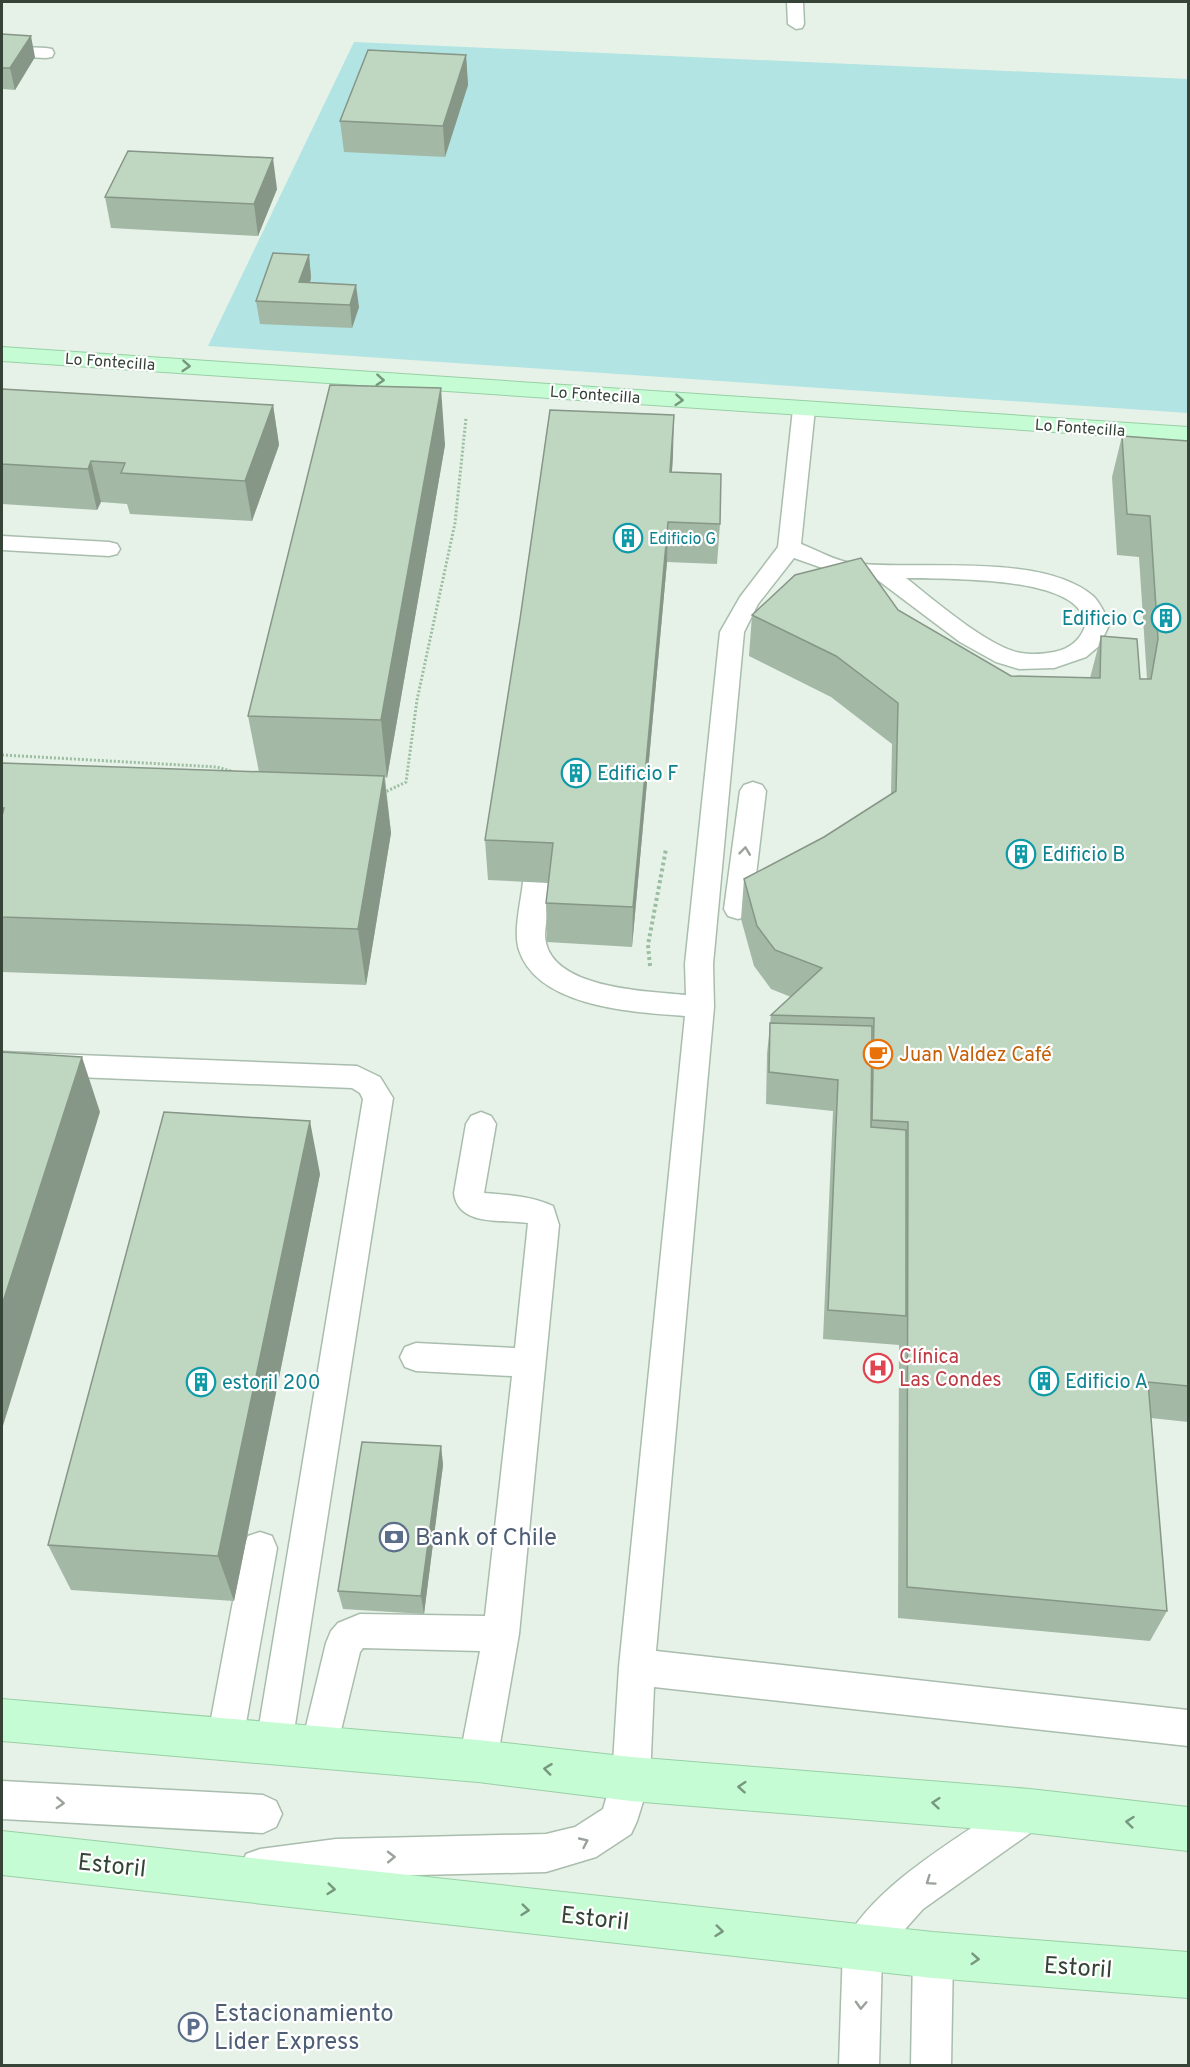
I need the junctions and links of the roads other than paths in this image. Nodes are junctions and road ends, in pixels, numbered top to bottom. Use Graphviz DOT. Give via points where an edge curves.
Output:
graph roads {
  1 [pos="795,2"];
  2 [pos="796,24"];
  3 [pos="2,51"];
  4 [pos="46,53"];
  5 [pos="2,354"];
  6 [pos="804,409"];
  7 [pos="1188,434"];
  8 [pos="2,543"];
  9 [pos="789,548"];
  10 [pos="109,549"];
  11 [pos="848,570"];
  12 [pos="881,571"];
  13 [pos="809,581"];
  14 [pos="785,593"];
  15 [pos="732,632"];
  16 [pos="753,791"];
  17 [pos="536,882"];
  18 [pos="738,909"];
  19 [pos="700,1007"];
  20 [pos="2,1063"];
  21 [pos="481,1124"];
  22 [pos="416,1357"];
  23 [pos="529,1363"];
  24 [pos="260,1548"];
  25 [pos="501,1635"];
  26 [pos="637,1667"];
  27 [pos="2,1720"];
  28 [pos="1188,1728"];
  29 [pos="225,1740"];
  30 [pos="274,1744"];
  31 [pos="319,1747"];
  32 [pos="478,1761"];
  33 [pos="631,1779"];
  34 [pos="2,1800"];
  35 [pos="1030,1811"];
  36 [pos="263,1814"];
  37 [pos="1188,1829"];
  38 [pos="2,1853"];
  39 [pos="207,1875"];
  40 [pos="863,1947"];
  41 [pos="933,1956"];
  42 [pos="1188,1975"];
  43 [pos="859,2066"];
  44 [pos="931,2066"];
  1 -- 2 [label="lane"];
  3 -- 4 [label="lane"];
  5 -- 6 [label="main road, Lo Fontecilla, one-way"];
  6 -- 7 [label="main road, Lo Fontecilla"];
  6 -- 9 [label="lane"];
  8 -- 10 [label="lane"];
  9 -- 11 [label="lane"];
  9 -- 15 [label="lane" via="748,602"];
  11 -- 12 [label="lane"];
  11 -- 13 [label="lane"];
  12 -- 12 [label="lane" via="981,644 1018,661 1050,661 1076,653 1095,637 1098,622 1086,602 1038,579"];
  14 -- 15 [label="lane" via="766,603"];
  15 -- 19 [label="lane" via="699,964"];
  18 -- 16 [label="lane, one-way"];
  17 -- 19 [label="lane" via="532,950 554,979 597,994"];
  19 -- 26 [label="lane"];
  20 -- 30 [label="lane" via="357,1077 370,1085 378,1098"];
  21 -- 23 [label="lane" via="470,1200 475,1205 531,1210 542,1215"];
  22 -- 23 [label="lane"];
  23 -- 25 [label="lane"];
  24 -- 29 [label="lane"];
  25 -- 31 [label="lane" via="360,1631 351,1635 344,1643"];
  25 -- 32 [label="lane"];
  26 -- 28 [label="lane"];
  26 -- 33 [label="lane"];
  27 -- 29 [label="main road"];
  29 -- 30 [label="main road"];
  30 -- 31 [label="main road"];
  31 -- 32 [label="main road"];
  33 -- 32 [label="main road, one-way"];
  35 -- 33 [label="main road, one-way"];
  39 -- 33 [label="lane, one-way" via="336,1858 546,1853 583,1844 618,1821"];
  34 -- 36 [label="lane, one-way"];
  37 -- 35 [label="main road, one-way"];
  35 -- 40 [label="lane, one-way" via="909,1895"];
  38 -- 39 [label="main road, Estoril"];
  39 -- 40 [label="main road, Estoril, one-way"];
  40 -- 41 [label="main road, Estoril"];
  40 -- 43 [label="lane, one-way"];
  41 -- 42 [label="main road, Estoril, one-way"];
  41 -- 44 [label="lane"];
}
